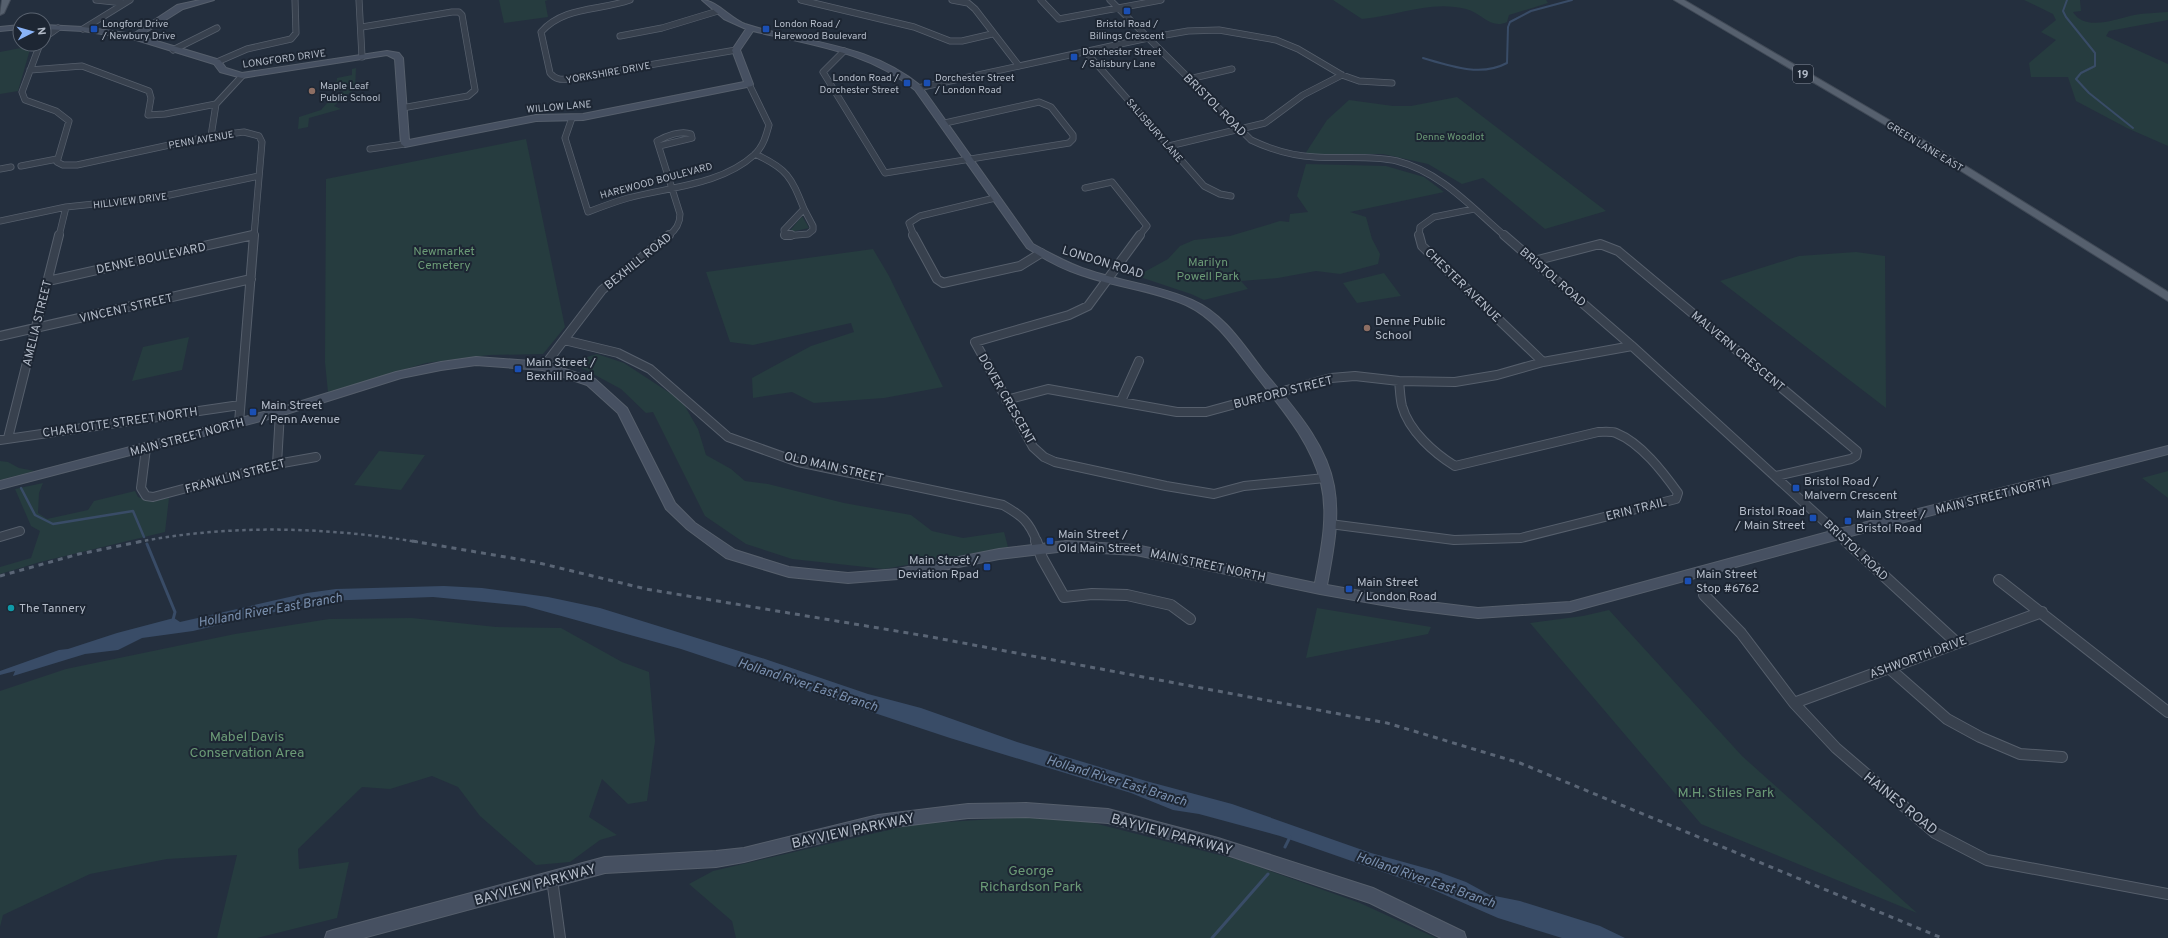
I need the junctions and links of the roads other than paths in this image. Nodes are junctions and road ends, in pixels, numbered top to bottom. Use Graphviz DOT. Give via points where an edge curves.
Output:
graph roads {
  1 [pos="6,0"];
  2 [pos="96,0"];
  3 [pos="130,0"];
  4 [pos="210,0"];
  5 [pos="295,0"];
  6 [pos="359,0"];
  7 [pos="630,0"];
  8 [pos="706,0"];
  9 [pos="801,0"];
  10 [pos="952,0"];
  11 [pos="1041,0"];
  12 [pos="1110,0"];
  13 [pos="1161,0"];
  14 [pos="1678,0"];
  15 [pos="124,3"];
  16 [pos="1119,8"];
  17 [pos="718,11"];
  18 [pos="0,13"];
  19 [pos="362,27"];
  20 [pos="751,27"];
  21 [pos="12,28"];
  22 [pos="52,28"];
  23 [pos="58,28"];
  24 [pos="217,28"];
  25 [pos="0,29"];
  26 [pos="83,29"];
  27 [pos="52,32"];
  28 [pos="992,34"];
  29 [pos="620,36"];
  30 [pos="134,37"];
  31 [pos="1148,38"];
  32 [pos="173,50"];
  33 [pos="736,50"];
  34 [pos="844,51"];
  35 [pos="37,52"];
  36 [pos="1086,52"];
  37 [pos="362,57"];
  38 [pos="217,62"];
  39 [pos="1019,66"];
  40 [pos="1232,69"];
  41 [pos="30,70"];
  42 [pos="1342,75"];
  43 [pos="242,76"];
  44 [pos="1189,79"];
  45 [pos="1392,83"];
  46 [pos="749,84"];
  47 [pos="918,88"];
  48 [pos="216,104"];
  49 [pos="402,108"];
  50 [pos="572,118"];
  51 [pos="945,123"];
  52 [pos="1240,130"];
  53 [pos="211,136"];
  54 [pos="405,144"];
  55 [pos="659,146"];
  56 [pos="1169,146"];
  57 [pos="370,149"];
  58 [pos="755,154"];
  59 [pos="57,159"];
  60 [pos="968,159"];
  61 [pos="22,166"];
  62 [pos="11,167"];
  63 [pos="0,169"];
  64 [pos="259,176"];
  65 [pos="670,187"];
  66 [pos="1085,188"];
  67 [pos="1231,196"];
  68 [pos="995,198"];
  69 [pos="66,207"];
  70 [pos="804,209"];
  71 [pos="1474,209"];
  72 [pos="0,221"];
  73 [pos="255,235"];
  74 [pos="1041,253"];
  75 [pos="1534,260"];
  76 [pos="1110,278"];
  77 [pos="251,279"];
  78 [pos="48,281"];
  79 [pos="2168,297"];
  80 [pos="36,328"];
  81 [pos="0,336"];
  82 [pos="564,340"];
  83 [pos="1632,346"];
  84 [pos="1139,362"];
  85 [pos="1543,362"];
  86 [pos="544,366"];
  87 [pos="1399,381"];
  88 [pos="1275,392"];
  89 [pos="1006,400"];
  90 [pos="1121,401"];
  91 [pos="240,405"];
  92 [pos="280,412"];
  93 [pos="239,423"];
  94 [pos="4,439"];
  95 [pos="146,448"];
  96 [pos="2168,450"];
  97 [pos="316,457"];
  98 [pos="277,464"];
  99 [pos="1776,476"];
  100 [pos="1325,478"];
  101 [pos="0,485"];
  102 [pos="1330,524"];
  103 [pos="20,531"];
  104 [pos="1839,534"];
  105 [pos="0,537"];
  106 [pos="1039,549"];
  107 [pos="1999,580"];
  108 [pos="1320,588"];
  109 [pos="1704,595"];
  110 [pos="2042,612"];
  111 [pos="1190,619"];
  112 [pos="1957,643"];
  113 [pos="1889,668"];
  114 [pos="1794,703"];
  115 [pos="2168,712"];
  116 [pos="2062,757"];
  117 [pos="552,879"];
  118 [pos="2168,894"];
  119 [pos="333,938"];
  120 [pos="560,938"];
  121 [pos="1458,938"];
  1 -- 18 [label="main road"];
  2 -- 15 [label="street"];
  3 -- 15 [label="street"];
  4 -- 30 [label="street" via="180,8"];
  5 -- 38 [label="street" via="296,33 291,39 247,49"];
  6 -- 19 [label="street"];
  7 -- 33 [label="street, YORKSHIRE DRIVE" via="575,11 546,25 541,32 550,73 554,78 575,78"];
  8 -- 17 [label="street, LONDON ROAD"];
  9 -- 28 [label="street" via="914,27 950,41"];
  10 -- 28 [label="street" via="968,3"];
  11 -- 16 [label="street" via="1059,19"];
  12 -- 16 [label="street, BRISTOL ROAD"];
  13 -- 16 [label="street"];
  14 -- 79 [label="main road, GREEN LANE EAST / 19" via="1929,147"];
  15 -- 26 [label="street"];
  16 -- 31 [label="street, BRISTOL ROAD"];
  17 -- 20 [label="street, LONDON ROAD" via="736,23"];
  17 -- 29 [label="street" via="662,28"];
  19 -- 37 [label="street"];
  19 -- 49 [label="street" via="452,12 459,12 462,15 475,90 468,96"];
  20 -- 33 [label="street"];
  20 -- 34 [label="street, LONDON ROAD"];
  21 -- 25 [label="street"];
  22 -- 23 [label="street, LONGFORD DRIVE"];
  23 -- 26 [label="street, LONGFORD DRIVE"];
  23 -- 27 [label="street"];
  24 -- 32 [label="street"];
  26 -- 30 [label="street, LONGFORD DRIVE"];
  28 -- 39 [label="street"];
  30 -- 32 [label="street, LONGFORD DRIVE"];
  31 -- 36 [label="street"];
  31 -- 42 [label="street" via="1219,30 1251,35 1276,40 1298,49"];
  31 -- 44 [label="street, BRISTOL ROAD"];
  32 -- 38 [label="street, LONGFORD DRIVE"];
  33 -- 46 [label="street, HAREWOOD BOULEVARD"];
  34 -- 47 [label="street, LONDON ROAD" via="867,56 890,66 906,76"];
  34 -- 60 [label="street" via="822,72 885,173"];
  35 -- 41 [label="street"];
  36 -- 39 [label="street"];
  36 -- 56 [label="street, SALISBURY LANE"];
  37 -- 43 [label="street, LONGFORD DRIVE"];
  37 -- 49 [label="street, LONGFORD DRIVE" via="396,54 399,58"];
  38 -- 43 [label="street, LONGFORD DRIVE" via="223,70"];
  39 -- 47 [label="street"];
  40 -- 44 [label="street"];
  41 -- 48 [label="street" via="82,66 149,91 151,98 148,115"];
  41 -- 59 [label="street" via="22,92 25,100 61,112 68,119"];
  42 -- 45 [label="street" via="1359,81"];
  42 -- 52 [label="street" via="1303,95 1265,123"];
  43 -- 48 [label="street"];
  44 -- 52 [label="street, BRISTOL ROAD"];
  46 -- 50 [label="street, WILLOW LANE"];
  46 -- 58 [label="street, HAREWOOD BOULEVARD" via="769,125 764,142"];
  47 -- 51 [label="street, LONDON ROAD"];
  48 -- 53 [label="street"];
  49 -- 54 [label="street, LONGFORD DRIVE"];
  50 -- 54 [label="street, WILLOW LANE" via="536,118"];
  50 -- 65 [label="street, HAREWOOD BOULEVARD" via="565,138 588,212 613,201"];
  51 -- 60 [label="street, LONDON ROAD"];
  51 -- 60 [label="street" via="1039,102 1051,107 1073,135 1069,143"];
  52 -- 56 [label="street"];
  52 -- 71 [label="street, BRISTOL ROAD" via="1251,140 1287,155 1308,158 1383,159 1407,164 1440,179"];
  53 -- 59 [label="street, PENN AVENUE" via="77,165 62,165"];
  53 -- 64 [label="street, PENN AVENUE" via="244,132 259,136 262,142"];
  54 -- 57 [label="street, WILLOW LANE"];
  55 -- 55 [label="street" via="657,141 664,137 686,132 691,134 692,138"];
  55 -- 65 [label="street, BEXHILL ROAD"];
  56 -- 67 [label="street, SALISBURY LANE" via="1204,186"];
  58 -- 65 [label="street, HAREWOOD BOULEVARD" via="720,173"];
  58 -- 70 [label="street" via="785,169"];
  59 -- 61 [label="street"];
  60 -- 68 [label="street, LONDON ROAD"];
  62 -- 63 [label="street"];
  64 -- 69 [label="street, HILLVIEW DRIVE" via="160,197"];
  64 -- 73 [label="street, PENN AVENUE"];
  65 -- 82 [label="street, BEXHILL ROAD" via="680,214 678,226 602,290"];
  66 -- 76 [label="street" via="1112,182 1147,226"];
  68 -- 74 [label="street, LONDON ROAD" via="1030,246"];
  68 -- 74 [label="street" via="920,216 910,223 910,230 937,279 943,283 952,282 1020,266"];
  69 -- 72 [label="street, HILLVIEW DRIVE"];
  69 -- 78 [label="street, AMELIA STREET"];
  70 -- 70 [label="street" via="784,230 785,236 808,234 813,230"];
  71 -- 75 [label="street, BRISTOL ROAD"];
  71 -- 85 [label="street, CHESTER AVENUE" via="1432,218 1422,223 1418,231 1419,240 1422,246"];
  73 -- 77 [label="street, PENN AVENUE"];
  73 -- 78 [label="street, DENNE BOULEVARD"];
  74 -- 76 [label="street, LONDON ROAD" via="1086,273"];
  75 -- 83 [label="street, BRISTOL ROAD"];
  75 -- 99 [label="street, MALVERN CRESCENT" via="1600,244 1618,251 1857,451 1856,456 1851,459"];
  76 -- 88 [label="street, LONDON ROAD" via="1178,299 1204,310 1230,336"];
  76 -- 89 [label="street, DOVER CRESCENT" via="1093,302 1076,313 975,342"];
  77 -- 80 [label="street, VINCENT STREET"];
  77 -- 91 [label="street, PENN AVENUE"];
  78 -- 80 [label="street, AMELIA STREET"];
  80 -- 81 [label="street, VINCENT STREET"];
  80 -- 94 [label="street, AMELIA STREET"];
  82 -- 86 [label="street, BEXHILL ROAD"];
  82 -- 106 [label="street, OLD MAIN STREET" via="618,353 650,369 728,437 798,462 1003,505 1020,515 1031,526"];
  83 -- 85 [label="street, BURFORD STREET"];
  83 -- 99 [label="street, BRISTOL ROAD"];
  84 -- 90 [label="street"];
  85 -- 87 [label="street, BURFORD STREET" via="1497,375 1455,382"];
  86 -- 92 [label="street, MAIN STREET NORTH" via="476,361 441,366 400,375"];
  86 -- 106 [label="street, MAIN STREET NORTH" via="591,382 623,411 670,506 709,540 731,554 789,572 848,578 898,574 999,554"];
  87 -- 88 [label="street, BURFORD STREET" via="1355,376 1331,378"];
  87 -- 102 [label="street, ERIN TRAIL" via="1403,410 1413,428 1444,460 1455,466 1598,432 1615,432 1628,439 1673,484 1678,493 1676,499 1521,538 1454,540"];
  88 -- 90 [label="street, BURFORD STREET" via="1206,412 1194,413"];
  88 -- 100 [label="street, LONDON ROAD" via="1298,420 1318,456"];
  89 -- 90 [label="street, BURFORD STREET" via="1048,389"];
  89 -- 100 [label="street, DOVER CRESCENT" via="1033,447 1044,457 1055,462 1215,497 1244,486"];
  91 -- 93 [label="street, PENN AVENUE"];
  91 -- 94 [label="street, CHARLOTTE STREET NORTH"];
  92 -- 93 [label="street, MAIN STREET NORTH"];
  92 -- 98 [label="street"];
  93 -- 95 [label="street, MAIN STREET NORTH"];
  95 -- 98 [label="street, FRANKLIN STREET" via="141,488 146,496 153,497"];
  95 -- 101 [label="street, MAIN STREET NORTH"];
  96 -- 104 [label="street, MAIN STREET NORTH"];
  97 -- 98 [label="street, FRANKLIN STREET"];
  99 -- 104 [label="street, BRISTOL ROAD"];
  100 -- 102 [label="street, LONDON ROAD" via="1330,503"];
  102 -- 108 [label="street, LONDON ROAD"];
  103 -- 105 [label="street"];
  104 -- 108 [label="street, MAIN STREET NORTH" via="1616,596 1555,608 1478,613 1405,604"];
  104 -- 112 [label="street, BRISTOL ROAD"];
  106 -- 108 [label="street, MAIN STREET NORTH" via="1066,546 1136,550"];
  106 -- 111 [label="street, OLD MAIN STREET" via="1064,597 1092,594 1127,595 1171,604"];
  107 -- 110 [label="street"];
  109 -- 114 [label="street, HAINES ROAD" via="1742,633"];
  110 -- 112 [label="street, ASHWORTH DRIVE"];
  110 -- 115 [label="street"];
  112 -- 113 [label="street, ASHWORTH DRIVE"];
  113 -- 114 [label="street, ASHWORTH DRIVE"];
  113 -- 116 [label="street" via="1947,719 1980,737 2020,754"];
  114 -- 118 [label="street, HAINES ROAD" via="1836,748 1935,833 1987,860"];
  117 -- 119 [label="street, BAYVIEW PARKWAY"];
  117 -- 120 [label="street"];
  117 -- 121 [label="street, BAYVIEW PARKWAY" via="604,865 694,862 730,857 913,816 968,811 1070,812 1108,816 1159,829 1309,874 1373,896"];
}
